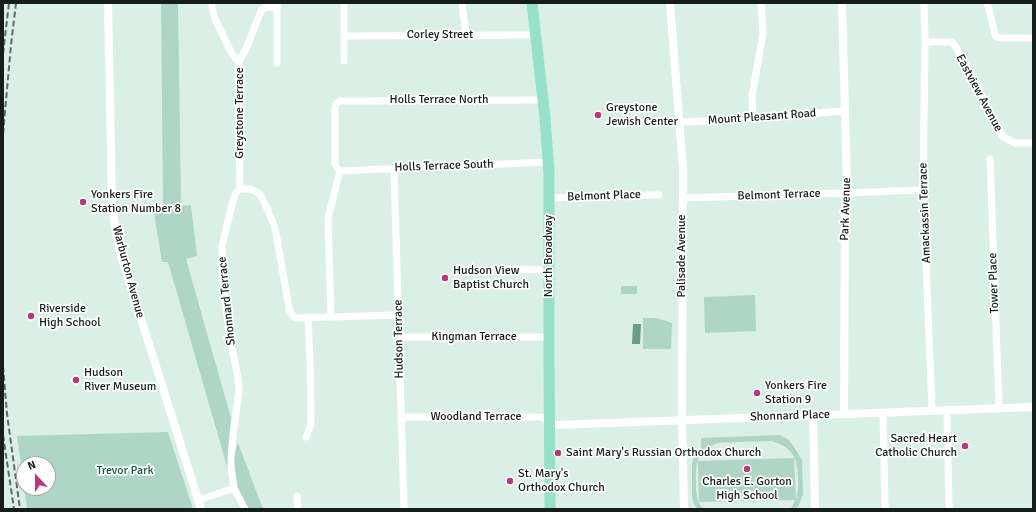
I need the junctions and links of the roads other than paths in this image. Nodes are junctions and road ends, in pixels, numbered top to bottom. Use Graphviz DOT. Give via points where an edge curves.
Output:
graph roads {
  1 [pos="108,3"];
  2 [pos="211,3"];
  3 [pos="344,3"];
  4 [pos="462,3"];
  5 [pos="532,3"];
  6 [pos="670,3"];
  7 [pos="761,3"];
  8 [pos="842,3"];
  9 [pos="924,3"];
  10 [pos="987,3"];
  11 [pos="277,4"];
  12 [pos="466,35"];
  13 [pos="535,35"];
  14 [pos="344,36"];
  15 [pos="1033,38"];
  16 [pos="925,42"];
  17 [pos="344,61"];
  18 [pos="239,62"];
  19 [pos="277,63"];
  20 [pos="542,100"];
  21 [pos="845,111"];
  22 [pos="753,117"];
  23 [pos="680,121"];
  24 [pos="1033,144"];
  25 [pos="990,159"];
  26 [pos="549,162"];
  27 [pos="394,169"];
  28 [pos="340,171"];
  29 [pos="240,189"];
  30 [pos="923,190"];
  31 [pos="846,193"];
  32 [pos="659,195"];
  33 [pos="549,198"];
  34 [pos="683,198"];
  35 [pos="493,269"];
  36 [pos="549,270"];
  37 [pos="398,315"];
  38 [pos="331,317"];
  39 [pos="308,318"];
  40 [pos="398,337"];
  41 [pos="549,337"];
  42 [pos="999,407"];
  43 [pos="1033,407"];
  44 [pos="932,410"];
  45 [pos="947,410"];
  46 [pos="883,413"];
  47 [pos="844,414"];
  48 [pos="812,416"];
  49 [pos="401,417"];
  50 [pos="682,420"];
  51 [pos="549,421"];
  52 [pos="306,437"];
  53 [pos="234,488"];
  54 [pos="297,496"];
  55 [pos="199,500"];
  56 [pos="202,509"];
  57 [pos="245,509"];
  58 [pos="298,509"];
  59 [pos="404,509"];
  60 [pos="550,509"];
  61 [pos="684,509"];
  62 [pos="815,509"];
  63 [pos="886,509"];
  64 [pos="949,509"];
  1 -- 55 [label="street, Warburton Avenue" via="112,203 117,238"];
  2 -- 18 [label="street" via="215,19 232,54"];
  3 -- 14 [label="street"];
  4 -- 12 [label="street"];
  5 -- 13 [label="main road, North Broadway"];
  6 -- 23 [label="street, Palisade Avenue"];
  7 -- 22 [label="street" via="763,34 752,96"];
  8 -- 21 [label="street, Park Avenue"];
  9 -- 16 [label="street, Amackassin Terrace"];
  10 -- 15 [label="street" via="996,37"];
  11 -- 18 [label="street, Greystone Terrace" via="261,11"];
  11 -- 19 [label="street"];
  12 -- 13 [label="street, Corley Street"];
  12 -- 14 [label="street, Corley Street"];
  13 -- 20 [label="main road, North Broadway"];
  14 -- 17 [label="street"];
  16 -- 24 [label="street, Eastview Avenue" via="952,42 1003,137 1015,143"];
  16 -- 30 [label="street, Amackassin Terrace"];
  18 -- 29 [label="street, Greystone Terrace"];
  20 -- 26 [label="main road, North Broadway"];
  20 -- 28 [label="street, Holls Terrace North" via="340,101 335,108 335,164"];
  21 -- 22 [label="street, Mount Pleasant Road"];
  21 -- 31 [label="street, Park Avenue"];
  22 -- 23 [label="street, Mount Pleasant Road"];
  23 -- 34 [label="street, Palisade Avenue"];
  25 -- 42 [label="street, Tower Place"];
  26 -- 27 [label="street, Holls Terrace South"];
  26 -- 33 [label="main road, North Broadway"];
  27 -- 28 [label="street, Holls Terrace South"];
  27 -- 37 [label="street, Hudson Terrace"];
  28 -- 38 [label="street" via="328,218"];
  29 -- 39 [label="street" via="257,192 263,201 274,224 289,308 295,318"];
  29 -- 53 [label="street, Shonnard Terrace" via="236,192 232,204 222,246 223,283 239,391 231,458"];
  30 -- 31 [label="street, Belmont Terrace"];
  30 -- 44 [label="street, Amackassin Terrace"];
  31 -- 34 [label="street, Belmont Terrace"];
  31 -- 47 [label="street, Park Avenue"];
  32 -- 33 [label="street, Belmont Place"];
  33 -- 36 [label="main road, North Broadway"];
  34 -- 50 [label="street, Palisade Avenue"];
  35 -- 36 [label="street"];
  36 -- 41 [label="main road, North Broadway"];
  37 -- 38 [label="street"];
  37 -- 40 [label="street, Hudson Terrace"];
  38 -- 39 [label="street"];
  39 -- 52 [label="street" via="311,424"];
  40 -- 41 [label="street, Kingman Terrace"];
  40 -- 49 [label="street, Hudson Terrace"];
  41 -- 51 [label="main road, North Broadway"];
  42 -- 43 [label="street, Shonnard Place"];
  42 -- 45 [label="street, Shonnard Place"];
  44 -- 45 [label="street, Shonnard Place"];
  44 -- 46 [label="street, Shonnard Place"];
  45 -- 64 [label="street"];
  46 -- 47 [label="street, Shonnard Place"];
  46 -- 63 [label="street"];
  47 -- 48 [label="street, Shonnard Place"];
  48 -- 50 [label="street, Shonnard Place"];
  48 -- 62 [label="street"];
  49 -- 51 [label="street, Woodland Terrace" via="541,417"];
  49 -- 59 [label="street, Hudson Terrace"];
  50 -- 51 [label="street, Shonnard Place" via="556,425"];
  50 -- 61 [label="street, Palisade Avenue"];
  51 -- 60 [label="main road, North Broadway"];
  53 -- 55 [label="street"];
  53 -- 57 [label="street"];
  54 -- 58 [label="street"];
  55 -- 56 [label="street, Warburton Avenue"];
}
